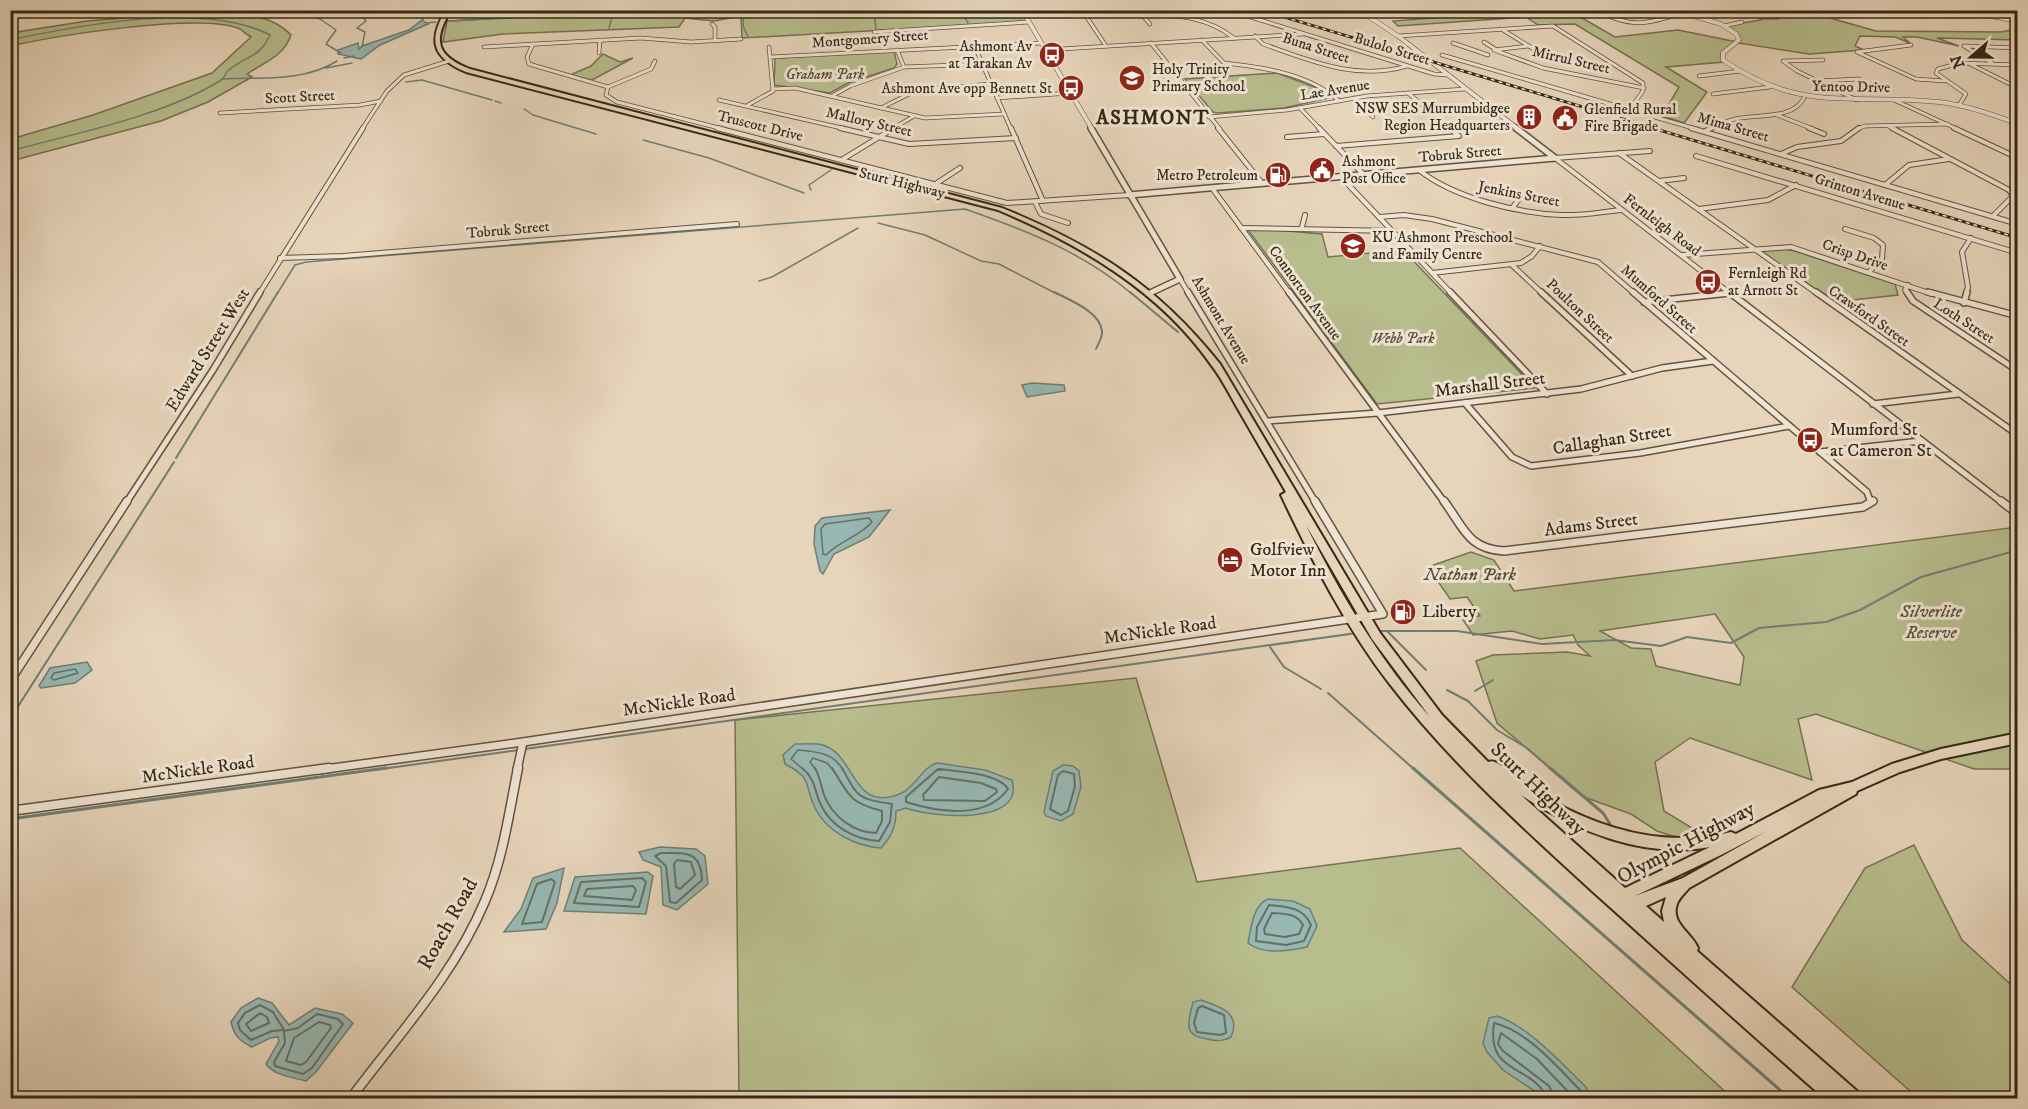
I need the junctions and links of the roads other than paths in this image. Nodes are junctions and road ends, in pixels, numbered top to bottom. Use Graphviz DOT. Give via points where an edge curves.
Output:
graph roads {
  1 [pos="448,10"];
  2 [pos="1022,10"];
  3 [pos="1082,10"];
  4 [pos="1138,10"];
  5 [pos="1228,10"];
  6 [pos="1407,10"];
  7 [pos="1596,10"];
  8 [pos="1673,10"];
  9 [pos="1957,10"];
  10 [pos="1369,12"];
  11 [pos="1681,13"];
  12 [pos="1143,16"];
  13 [pos="2018,21"];
  14 [pos="1029,22"];
  15 [pos="1378,22"];
  16 [pos="1742,22"];
  17 [pos="712,24"];
  18 [pos="1150,24"];
  19 [pos="1724,26"];
  20 [pos="1502,30"];
  21 [pos="874,32"];
  22 [pos="1303,34"];
  23 [pos="1255,36"];
  24 [pos="1398,36"];
  25 [pos="1233,38"];
  26 [pos="741,39"];
  27 [pos="600,40"];
  28 [pos="1202,40"];
  29 [pos="715,41"];
  30 [pos="1484,42"];
  31 [pos="1041,43"];
  32 [pos="1151,43"];
  33 [pos="1453,43"];
  34 [pos="533,44"];
  35 [pos="974,45"];
  36 [pos="1911,45"];
  37 [pos="1106,46"];
  38 [pos="1528,46"];
  39 [pos="484,47"];
  40 [pos="769,47"];
  41 [pos="2018,48"];
  42 [pos="1495,49"];
  43 [pos="897,50"];
  44 [pos="1045,50"];
  45 [pos="598,53"];
  46 [pos="1480,53"];
  47 [pos="1540,53"];
  48 [pos="1442,55"];
  49 [pos="1488,55"];
  50 [pos="771,57"];
  51 [pos="1823,60"];
  52 [pos="449,61"];
  53 [pos="656,61"];
  54 [pos="1967,63"];
  55 [pos="1992,63"];
  56 [pos="982,64"];
  57 [pos="2018,65"];
  58 [pos="1407,66"];
  59 [pos="904,67"];
  60 [pos="1740,71"];
  61 [pos="1447,75"];
  62 [pos="1699,76"];
  63 [pos="1859,79"];
  64 [pos="1815,81"];
  65 [pos="1945,81"];
  66 [pos="991,84"];
  67 [pos="608,87"];
  68 [pos="1770,87"];
  69 [pos="773,88"];
  70 [pos="1644,88"];
  71 [pos="2018,88"];
  72 [pos="1465,89"];
  73 [pos="1070,93"];
  74 [pos="1408,93"];
  75 [pos="1713,94"];
  76 [pos="832,96"];
  77 [pos="997,98"];
  78 [pos="1354,98"];
  79 [pos="1804,98"];
  80 [pos="719,100"];
  81 [pos="1339,100"];
  82 [pos="1857,100"];
  83 [pos="1894,100"];
  84 [pos="381,101"];
  85 [pos="747,105"];
  86 [pos="1959,105"];
  87 [pos="881,108"];
  88 [pos="1300,108"];
  89 [pos="1630,109"];
  90 [pos="220,113"];
  91 [pos="1004,114"];
  92 [pos="1776,114"];
  93 [pos="914,116"];
  94 [pos="1209,117"];
  95 [pos="1373,117"];
  96 [pos="1948,124"];
  97 [pos="2018,124"];
  98 [pos="1887,125"];
  99 [pos="1705,131"];
  100 [pos="1324,134"];
  101 [pos="1824,134"];
  102 [pos="878,137"];
  103 [pos="1287,137"];
  104 [pos="1016,138"];
  105 [pos="1336,146"];
  106 [pos="1650,151"];
  107 [pos="1619,153"];
  108 [pos="1781,154"];
  109 [pos="1696,156"];
  110 [pos="1555,158"];
  111 [pos="2018,158"];
  112 [pos="843,159"];
  113 [pos="1949,159"];
  114 [pos="960,168"];
  115 [pos="1419,170"];
  116 [pos="1363,174"];
  117 [pos="1340,176"];
  118 [pos="1684,178"];
  119 [pos="1658,181"];
  120 [pos="938,183"];
  121 [pos="1262,183"];
  122 [pos="1796,185"];
  123 [pos="1885,185"];
  124 [pos="1212,188"];
  125 [pos="1129,195"];
  126 [pos="1522,195"];
  127 [pos="1043,201"];
  128 [pos="1035,202"];
  129 [pos="1020,203"];
  130 [pos="1513,207"];
  131 [pos="1698,209"];
  132 [pos="1622,210"];
  133 [pos="1305,215"];
  134 [pos="1993,216"];
  135 [pos="1379,217"];
  136 [pos="1068,223"];
  137 [pos="737,224"];
  138 [pos="2018,224"];
  139 [pos="1302,227"];
  140 [pos="1241,228"];
  141 [pos="1845,229"];
  142 [pos="1393,231"];
  143 [pos="1971,238"];
  144 [pos="1539,246"];
  145 [pos="1754,249"];
  146 [pos="2018,253"];
  147 [pos="1682,255"];
  148 [pos="280,258"];
  149 [pos="1512,265"];
  150 [pos="1869,272"];
  151 [pos="1432,273"];
  152 [pos="1180,279"];
  153 [pos="1908,285"];
  154 [pos="1730,292"];
  155 [pos="1150,293"];
  156 [pos="1644,302"];
  157 [pos="1964,303"];
  158 [pos="2018,316"];
  159 [pos="1713,361"];
  160 [pos="2018,371"];
  161 [pos="1632,376"];
  162 [pos="1547,394"];
  163 [pos="1959,394"];
  164 [pos="1465,403"];
  165 [pos="1873,404"];
  166 [pos="1378,413"];
  167 [pos="1267,421"];
  168 [pos="1789,426"];
  169 [pos="2018,435"];
  170 [pos="1922,441"];
  171 [pos="1266,449"];
  172 [pos="1820,452"];
  173 [pos="1873,502"];
  174 [pos="2018,514"];
  175 [pos="1364,616"];
  176 [pos="1352,618"];
  177 [pos="1368,633"];
  178 [pos="10,681"];
  179 [pos="1450,730"];
  180 [pos="2018,738"];
  181 [pos="523,742"];
  182 [pos="1854,787"];
  183 [pos="10,811"];
  184 [pos="1746,834"];
  185 [pos="1688,882"];
  186 [pos="1625,903"];
  187 [pos="1730,990"];
  188 [pos="351,1098"];
  189 [pos="1836,1098"];
  190 [pos="1852,1098"];
  1 -- 52 [label="highway" via="437,41"];
  2 -- 14 [label="street, Ashmont Avenue"];
  3 -- 37 [label="street"];
  4 -- 12 [label="street"];
  5 -- 22 [label="street, Bulolo Street"];
  6 -- 10 [label="street"];
  7 -- 11 [label="street" via="1625,25 1655,22"];
  8 -- 11 [label="street"];
  9 -- 13 [label="street"];
  10 -- 15 [label="street, Fernleigh Road"];
  10 -- 15 [label="street, Fernleigh Road"];
  11 -- 19 [label="street"];
  12 -- 18 [label="street"];
  12 -- 25 [label="street" via="1177,14 1224,29"];
  14 -- 21 [label="street"];
  14 -- 31 [label="street, Ashmont Avenue"];
  15 -- 24 [label="street, Fernleigh Road"];
  16 -- 19 [label="street"];
  17 -- 29 [label="street" via="716,27"];
  19 -- 60 [label="street, Yentoo Drive" via="1739,38 1721,58"];
  20 -- 24 [label="street"];
  20 -- 38 [label="street"];
  20 -- 70 [label="street" via="1553,26 1640,80"];
  22 -- 23 [label="street"];
  22 -- 58 [label="street, Bulolo Street"];
  23 -- 25 [label="street"];
  23 -- 58 [label="street, Buna Street" via="1263,44 1356,74"];
  24 -- 61 [label="street, Fernleigh Road"];
  25 -- 28 [label="street"];
  26 -- 29 [label="street"];
  27 -- 29 [label="street"];
  27 -- 34 [label="street"];
  27 -- 45 [label="street"];
  28 -- 32 [label="street"];
  28 -- 81 [label="street" via="1224,63 1262,66 1325,88"];
  30 -- 42 [label="street, Mirrul Street"];
  31 -- 35 [label="street, Montgomery Street"];
  31 -- 44 [label="street, Ashmont Avenue"];
  32 -- 37 [label="street"];
  32 -- 94 [label="street"];
  33 -- 46 [label="street"];
  34 -- 39 [label="street"];
  34 -- 67 [label="street, Truscott Drive" via="526,57 529,64"];
  35 -- 43 [label="street, Montgomery Street"];
  35 -- 56 [label="street"];
  36 -- 65 [label="street" via="1857,52 1911,77"];
  37 -- 44 [label="street"];
  38 -- 42 [label="street, Mirrul Street"];
  38 -- 47 [label="street"];
  40 -- 50 [label="street"];
  41 -- 55 [label="street" via="1964,46"];
  42 -- 46 [label="street, Mirrul Street"];
  42 -- 70 [label="street, Mirrul Street" via="1508,57 1553,69"];
  43 -- 50 [label="street, Montgomery Street"];
  43 -- 59 [label="street"];
  44 -- 73 [label="street, Ashmont Avenue"];
  46 -- 49 [label="street"];
  48 -- 89 [label="street, Mima Street"];
  50 -- 69 [label="street"];
  51 -- 64 [label="street" via="1783,61"];
  52 -- 84 [label="street, Edward Street West" via="404,75"];
  52 -- 155 [label="highway, Sturt Highway" via="497,79 1000,210 1087,249"];
  53 -- 67 [label="street" via="651,69"];
  54 -- 55 [label="street"];
  54 -- 65 [label="street" via="1938,69 1938,76"];
  54 -- 71 [label="street"];
  55 -- 57 [label="street"];
  56 -- 59 [label="street"];
  56 -- 66 [label="street"];
  58 -- 61 [label="street, Bulolo Street"];
  59 -- 76 [label="street"];
  60 -- 62 [label="street"];
  60 -- 68 [label="street, Yentoo Drive"];
  61 -- 72 [label="street, Fernleigh Road"];
  63 -- 64 [label="street"];
  64 -- 82 [label="street"];
  65 -- 86 [label="street" via="1965,94"];
  66 -- 77 [label="street"];
  66 -- 87 [label="street" via="917,90"];
  67 -- 112 [label="street, Truscott Drive" via="606,95 617,102"];
  68 -- 75 [label="street"];
  68 -- 79 [label="street, Yentoo Drive"];
  69 -- 76 [label="street"];
  69 -- 85 [label="street"];
  70 -- 89 [label="street"];
  72 -- 74 [label="street, Lae Avenue"];
  72 -- 110 [label="street, Fernleigh Road"];
  73 -- 77 [label="street"];
  73 -- 125 [label="street, Ashmont Avenue"];
  74 -- 78 [label="street, Lae Avenue"];
  74 -- 105 [label="street" via="1459,136"];
  76 -- 87 [label="street"];
  77 -- 91 [label="street"];
  78 -- 81 [label="street, Lae Avenue"];
  78 -- 95 [label="street"];
  79 -- 82 [label="street, Yentoo Drive"];
  79 -- 92 [label="street" via="1796,109"];
  80 -- 85 [label="street, Mallory Street"];
  81 -- 88 [label="street, Lae Avenue"];
  82 -- 83 [label="street, Yentoo Drive"];
  83 -- 86 [label="street, Yentoo Drive"];
  83 -- 96 [label="street"];
  84 -- 90 [label="street, Scott Street"];
  84 -- 148 [label="street, Edward Street West"];
  85 -- 102 [label="street, Mallory Street"];
  86 -- 97 [label="street, Yentoo Drive"];
  87 -- 93 [label="street"];
  88 -- 94 [label="street, Lae Avenue"];
  88 -- 100 [label="street"];
  89 -- 99 [label="street, Mima Street"];
  91 -- 93 [label="street" via="933,119"];
  91 -- 104 [label="street"];
  92 -- 99 [label="street" via="1744,117"];
  92 -- 101 [label="street"];
  93 -- 102 [label="street"];
  94 -- 121 [label="street"];
  96 -- 98 [label="street"];
  96 -- 111 [label="street"];
  98 -- 108 [label="street" via="1859,127 1840,141 1796,145"];
  98 -- 113 [label="street"];
  99 -- 108 [label="street, Mima Street"];
  100 -- 103 [label="street"];
  100 -- 105 [label="street"];
  102 -- 104 [label="street, Mallory Street" via="915,145"];
  102 -- 112 [label="street"];
  104 -- 127 [label="street"];
  105 -- 116 [label="street"];
  106 -- 107 [label="street, Tobruk Street"];
  107 -- 110 [label="street, Tobruk Street"];
  107 -- 119 [label="street, Crawford Street"];
  108 -- 123 [label="street, Mima Street"];
  109 -- 122 [label="street, Grinton Avenue"];
  110 -- 115 [label="street, Tobruk Street"];
  110 -- 132 [label="street, Fernleigh Road"];
  112 -- 120 [label="street, Truscott Drive"];
  113 -- 123 [label="street" via="1909,165"];
  113 -- 134 [label="street" via="2012,194"];
  114 -- 120 [label="street"];
  115 -- 116 [label="street, Tobruk Street"];
  115 -- 130 [label="street, Jenkins Street" via="1451,191"];
  116 -- 117 [label="street, Tobruk Street"];
  117 -- 121 [label="street, Tobruk Street"];
  117 -- 135 [label="street"];
  118 -- 119 [label="street"];
  119 -- 131 [label="street, Crawford Street"];
  120 -- 129 [label="street, Truscott Drive" via="1007,203"];
  121 -- 124 [label="street, Tobruk Street"];
  122 -- 131 [label="street" via="1762,201"];
  122 -- 143 [label="street, Grinton Avenue"];
  123 -- 134 [label="street, Mima Street"];
  124 -- 125 [label="street, Tobruk Street"];
  124 -- 140 [label="street, Connorton Avenue"];
  125 -- 127 [label="street, Tobruk Street"];
  125 -- 152 [label="street, Ashmont Avenue"];
  126 -- 130 [label="street"];
  127 -- 128 [label="street, Tobruk Street"];
  128 -- 129 [label="street, Tobruk Street"];
  128 -- 136 [label="street" via="1041,214"];
  130 -- 132 [label="street, Jenkins Street" via="1563,214"];
  131 -- 145 [label="street, Crawford Street"];
  132 -- 147 [label="street, Fernleigh Road"];
  133 -- 139 [label="street"];
  134 -- 138 [label="street, Mima Street"];
  135 -- 142 [label="street"];
  135 -- 144 [label="street, Mumford Street" via="1423,217"];
  137 -- 148 [label="street, Tobruk Street"];
  139 -- 140 [label="street"];
  139 -- 142 [label="street" via="1347,233"];
  140 -- 166 [label="street, Connorton Avenue"];
  141 -- 150 [label="street" via="1883,245 1882,259"];
  142 -- 151 [label="street"];
  143 -- 146 [label="street, Grinton Avenue"];
  143 -- 157 [label="street" via="1962,252 1968,287"];
  144 -- 149 [label="street" via="1528,260"];
  144 -- 156 [label="street, Mumford Street" via="1598,262"];
  145 -- 147 [label="street, Crisp Drive"];
  145 -- 150 [label="street, Crisp Drive" via="1791,247"];
  145 -- 163 [label="street, Crawford Street"];
  147 -- 154 [label="street, Fernleigh Road"];
  148 -- 178 [label="street, Edward Street West" via="213,370"];
  149 -- 151 [label="street"];
  149 -- 161 [label="street, Poulton Street"];
  150 -- 153 [label="street, Crisp Drive"];
  151 -- 162 [label="street"];
  152 -- 155 [label="street"];
  152 -- 167 [label="street, Ashmont Avenue"];
  153 -- 157 [label="street, Crisp Drive"];
  153 -- 160 [label="street, Loth Street" via="1906,294 1913,302"];
  154 -- 156 [label="street"];
  154 -- 165 [label="street, Fernleigh Road"];
  155 -- 171 [label="highway, Sturt Highway" via="1205,350"];
  156 -- 159 [label="street, Mumford Street"];
  157 -- 158 [label="street, Crisp Drive"];
  159 -- 161 [label="street, Marshall Street"];
  159 -- 168 [label="street, Mumford Street"];
  161 -- 162 [label="street, Marshall Street" via="1601,386"];
  162 -- 164 [label="street, Marshall Street"];
  163 -- 165 [label="street"];
  163 -- 169 [label="street, Crawford Street"];
  164 -- 166 [label="street, Marshall Street"];
  164 -- 168 [label="street, Callaghan Street" via="1512,457 1531,466 1640,453"];
  165 -- 170 [label="street, Fernleigh Road"];
  166 -- 167 [label="street, Marshall Street"];
  166 -- 173 [label="street, Adams Street" via="1471,540 1485,549 1525,548 1863,507"];
  167 -- 175 [label="street, Ashmont Avenue" via="1383,614"];
  168 -- 172 [label="street, Mumford Street"];
  170 -- 172 [label="street"];
  170 -- 174 [label="street, Fernleigh Road"];
  171 -- 175 [label="highway, Sturt Highway"];
  171 -- 176 [label="highway, Sturt Highway" via="1303,532"];
  172 -- 173 [label="street, Mumford Street" via="1867,492"];
  175 -- 176 [label="street"];
  175 -- 177 [label="highway, Sturt Highway"];
  176 -- 177 [label="highway, Sturt Highway"];
  176 -- 181 [label="street, McNickle Road"];
  177 -- 179 [label="highway, Sturt Highway"];
  177 -- 186 [label="highway, Sturt Highway" via="1393,681 1452,749 1502,799"];
  179 -- 184 [label="highway" via="1527,793 1604,831 1639,840 1682,844 1717,842"];
  179 -- 186 [label="highway, Sturt Highway" via="1499,783"];
  180 -- 182 [label="highway, Olympic Highway" via="1941,754"];
  181 -- 183 [label="street, McNickle Road"];
  181 -- 188 [label="street, Roach Road" via="498,864 485,902 436,984"];
  182 -- 184 [label="highway, Olympic Highway" via="1824,794"];
  182 -- 185 [label="highway, Olympic Highway" via="1841,798"];
  184 -- 186 [label="highway, Olympic Highway"];
  185 -- 186 [label="highway, Olympic Highway"];
  185 -- 187 [label="highway" via="1670,901 1671,922"];
  186 -- 187 [label="highway, Sturt Highway"];
  186 -- 189 [label="highway, Sturt Highway"];
  187 -- 190 [label="highway, Sturt Highway"];
}
